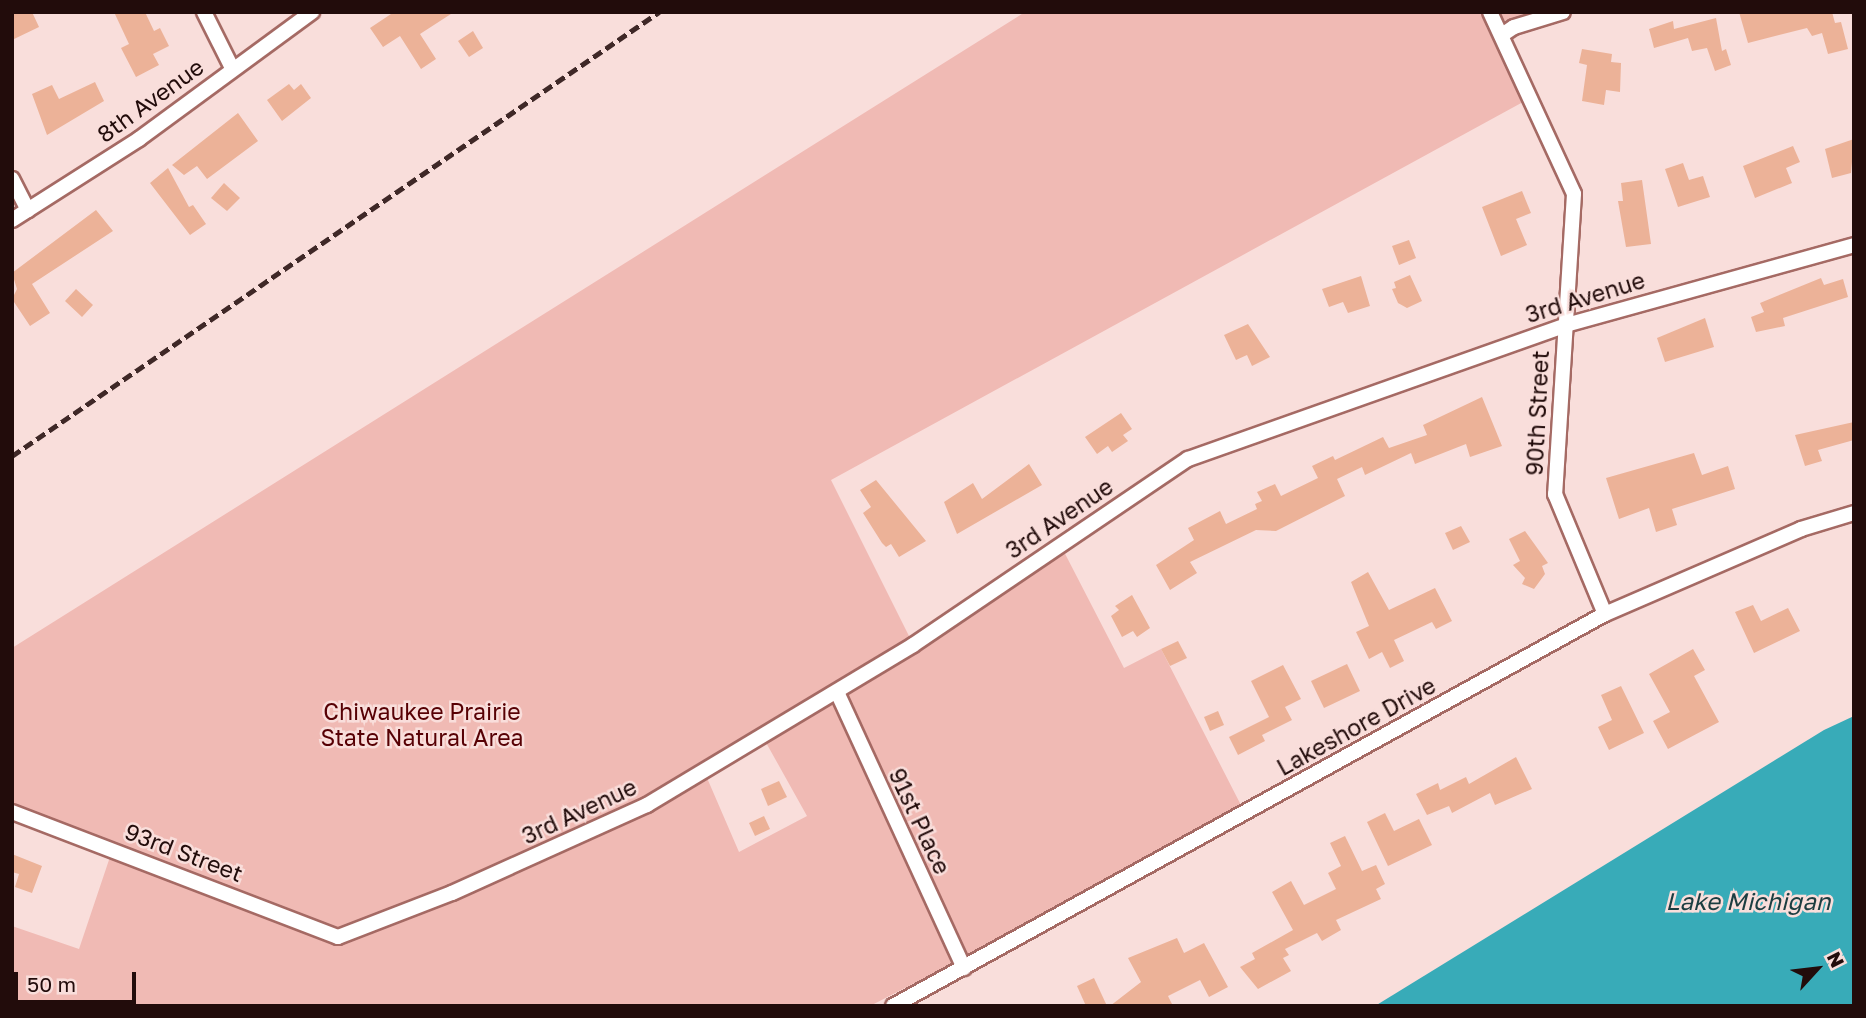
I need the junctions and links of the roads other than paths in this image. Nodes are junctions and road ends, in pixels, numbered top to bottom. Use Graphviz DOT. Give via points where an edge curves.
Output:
graph roads {
  1 [pos="204,12"];
  2 [pos="312,12"];
  3 [pos="1490,12"];
  4 [pos="1563,12"];
  5 [pos="1502,35"];
  6 [pos="232,68"];
  7 [pos="12,179"];
  8 [pos="28,209"];
  9 [pos="12,220"];
  10 [pos="1854,245"];
  11 [pos="1566,325"];
  12 [pos="1854,513"];
  13 [pos="1605,614"];
  14 [pos="837,692"];
  15 [pos="12,812"];
  16 [pos="338,937"];
  17 [pos="964,968"];
  18 [pos="893,1006"];
  1 -- 6 [label="street"];
  2 -- 6 [label="street, 8th Avenue"];
  3 -- 5 [label="street, 90th Street"];
  4 -- 5 [label="street"];
  5 -- 11 [label="street, 90th Street" via="1574,194"];
  6 -- 8 [label="street, 8th Avenue" via="139,139"];
  7 -- 8 [label="street"];
  8 -- 9 [label="street, 8th Avenue"];
  10 -- 11 [label="street, 3rd Avenue"];
  11 -- 13 [label="street, 90th Street" via="1555,494"];
  11 -- 14 [label="street, 3rd Avenue" via="1188,459"];
  12 -- 13 [label="street, Lakeshore Drive" via="1801,528"];
  13 -- 17 [label="street, Lakeshore Drive"];
  14 -- 16 [label="street, 3rd Avenue" via="647,805 452,893"];
  14 -- 17 [label="street, 91st Place"];
  15 -- 16 [label="street, 93rd Street"];
  17 -- 18 [label="street, Lakeshore Drive"];
}
